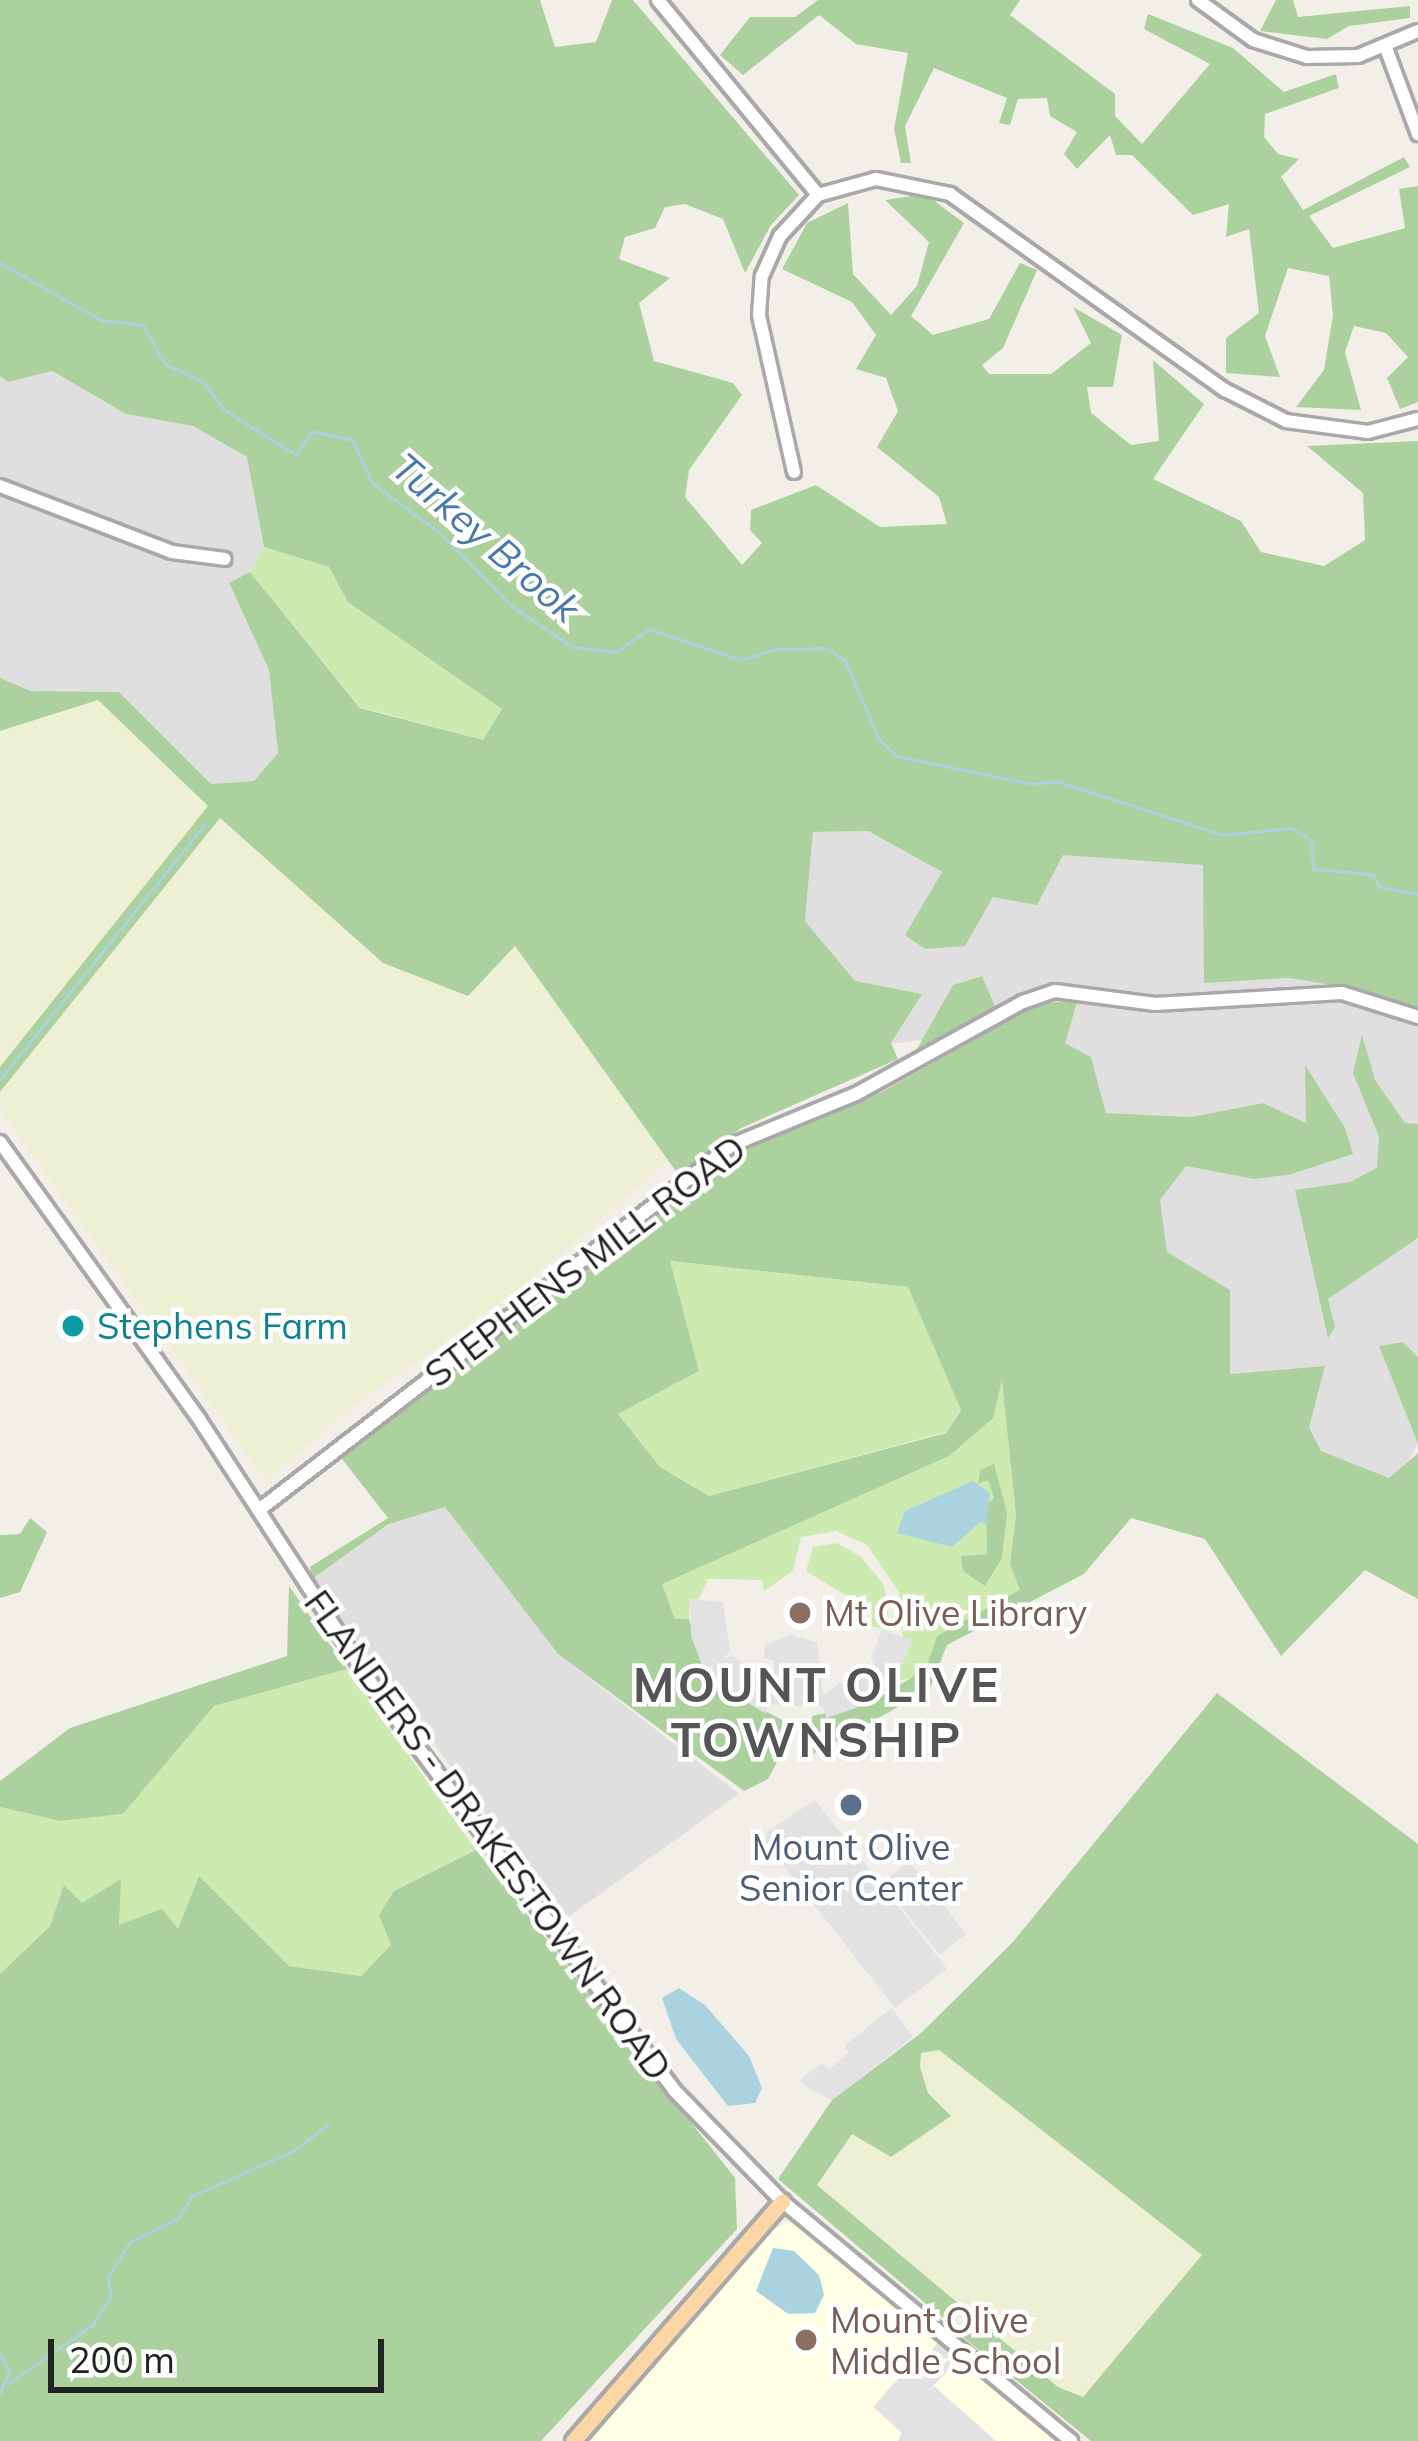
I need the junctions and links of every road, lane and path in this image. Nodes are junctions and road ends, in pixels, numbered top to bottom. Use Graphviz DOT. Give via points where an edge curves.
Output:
graph roads {
  1 [pos="658,0"];
  2 [pos="1198,0"];
  3 [pos="1418,31"];
  4 [pos="1386,48"];
  5 [pos="1418,134"];
  6 [pos="818,195"];
  7 [pos="1418,419"];
  8 [pos="794,472"];
  9 [pos="0,486"];
  10 [pos="225,559"];
  11 [pos="1418,1017"];
  12 [pos="0,1142"];
  13 [pos="259,1510"];
  14 [pos="782,2201"];
  15 [pos="573,2441"];
  16 [pos="1071,2441"];
  1 -- 6 [label="street"];
  2 -- 4 [label="street" via="1240,33 1288,53"];
  3 -- 4 [label="street"];
  4 -- 5 [label="street"];
  6 -- 7 [label="street" via="876,179 927,184 1248,404 1333,431"];
  6 -- 8 [label="street" via="774,247 759,297"];
  9 -- 10 [label="street" via="172,553"];
  11 -- 13 [label="street, STEPHENS MILL ROAD" via="1342,992 1155,1004 1055,991 1023,1002 856,1094 732,1144"];
  12 -- 13 [label="street, FLANDERS - DRAKESTOWN ROAD"];
  13 -- 14 [label="street, FLANDERS - DRAKESTOWN ROAD" via="378,1694 660,2072"];
  14 -- 15 [label="main road"];
  14 -- 16 [label="street, FLANDERS - DRAKESTOWN ROAD"];
}
